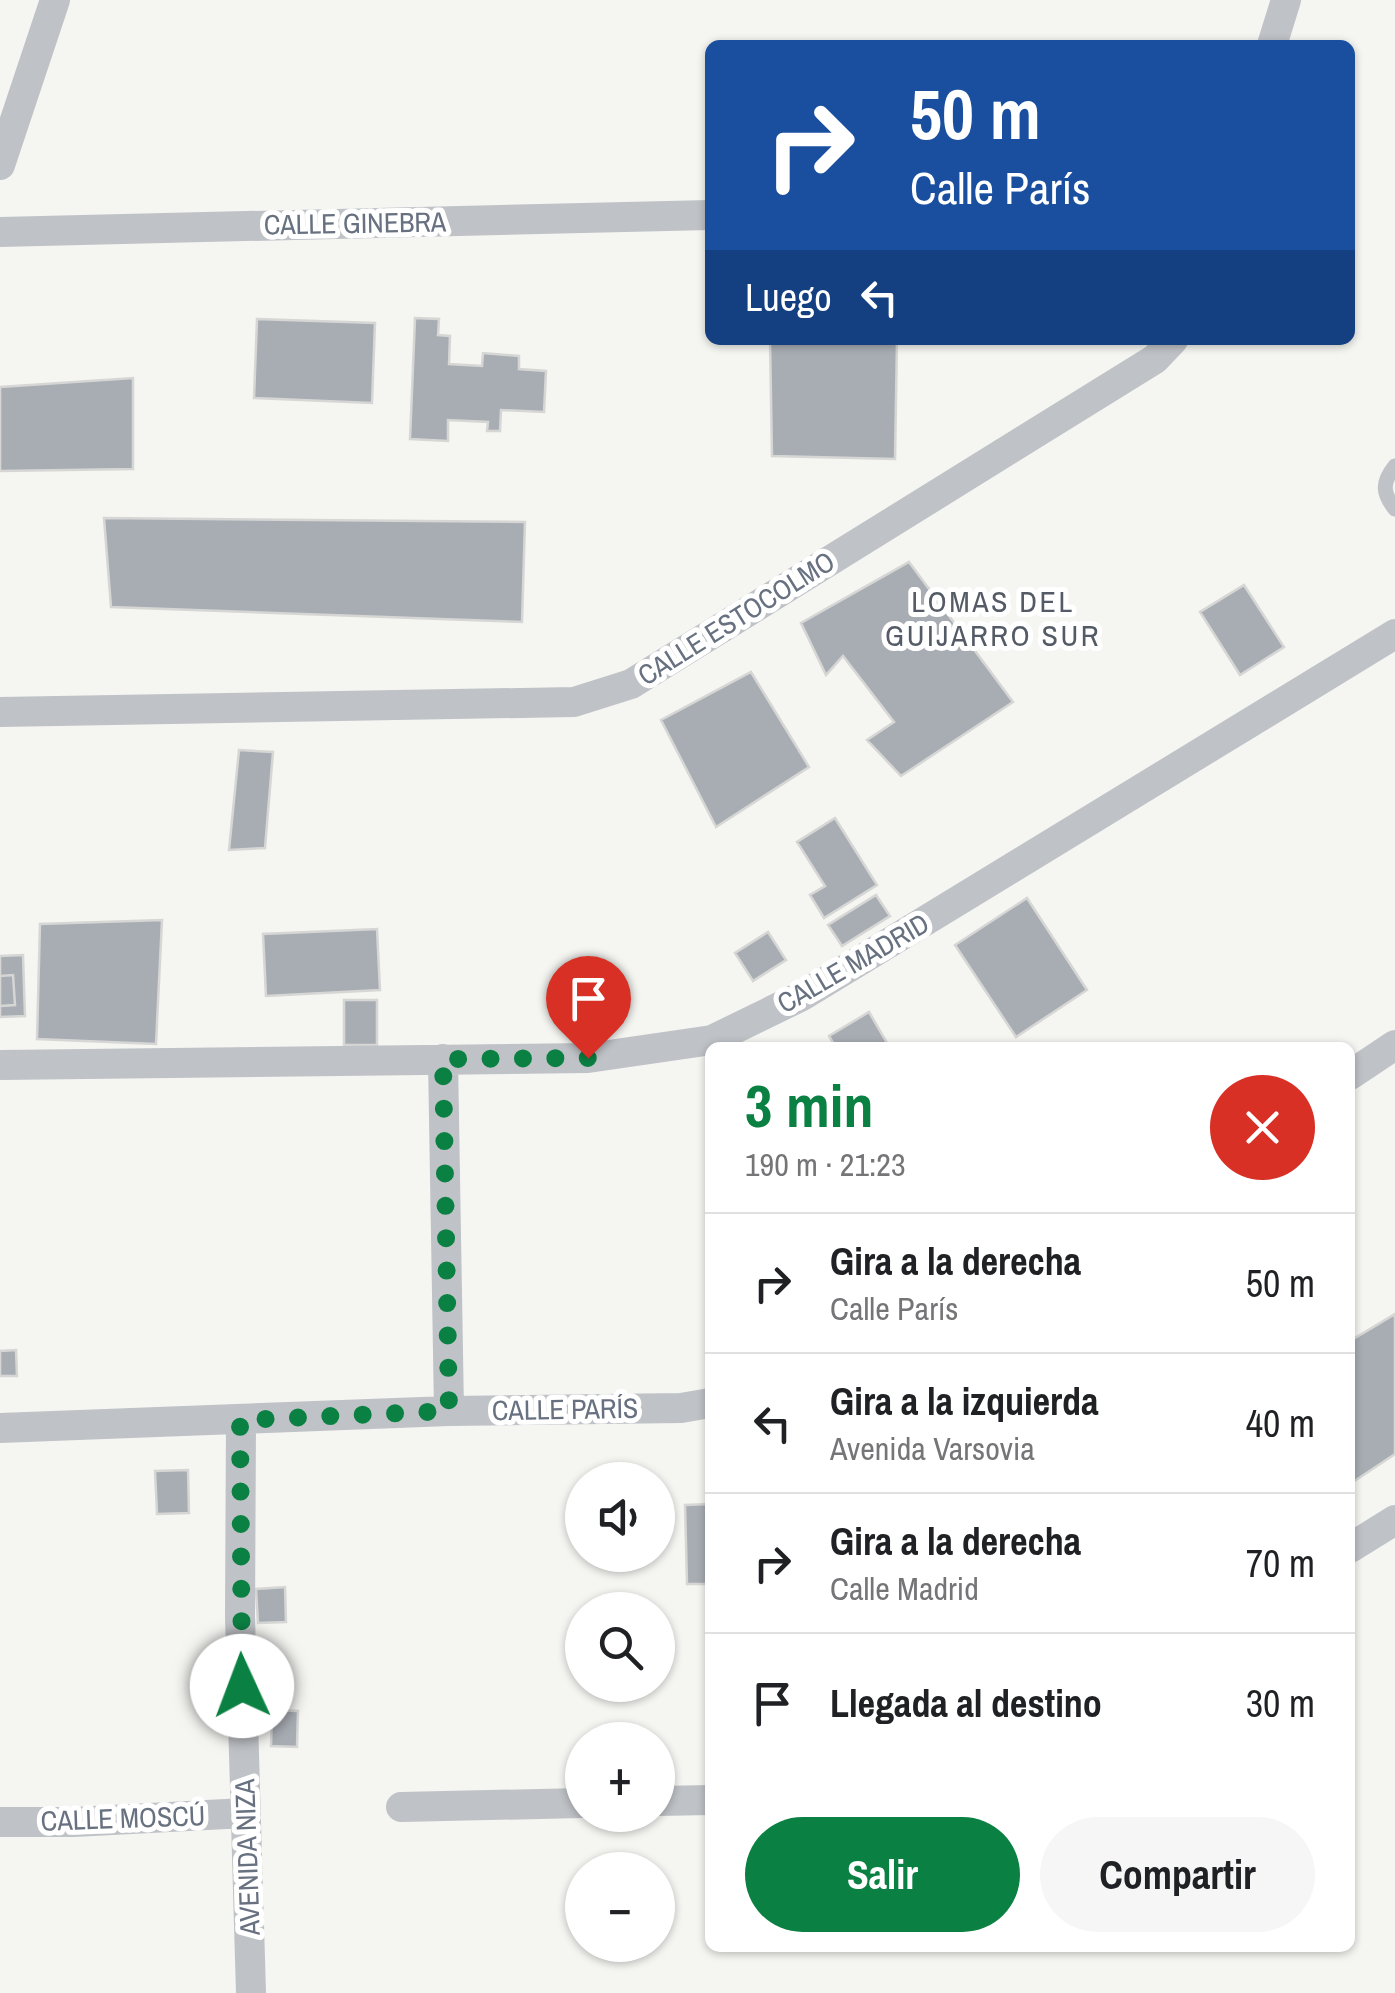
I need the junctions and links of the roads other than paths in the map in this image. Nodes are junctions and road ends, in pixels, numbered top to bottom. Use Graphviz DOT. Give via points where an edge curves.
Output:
graph roads {
  1 [pos="55,0"];
  2 [pos="1286,0"];
  3 [pos="1274,40"];
  4 [pos="0,165"];
  5 [pos="705,215"];
  6 [pos="0,232"];
  7 [pos="1168,345"];
  8 [pos="1395,466"];
  9 [pos="1395,510"];
  10 [pos="1395,634"];
  11 [pos="0,712"];
  12 [pos="1395,1045"];
  13 [pos="443,1059"];
  14 [pos="0,1065"];
  15 [pos="1355,1071"];
  16 [pos="705,1404"];
  17 [pos="449,1411"];
  18 [pos="240,1420"];
  19 [pos="0,1428"];
  20 [pos="1395,1520"];
  21 [pos="1355,1545"];
  22 [pos="705,1800"];
  23 [pos="675,1801"];
  24 [pos="565,1802"];
  25 [pos="400,1806"];
  26 [pos="245,1812"];
  27 [pos="0,1822"];
  28 [pos="251,1993"];
  1 -- 4 [label="street"];
  2 -- 3 [label="street"];
  5 -- 6 [label="street, CALLE GINEBRA"];
  7 -- 11 [label="street, CALLE ESTOCOLMO" via="631,684 574,702"];
  8 -- 9 [label="lane" via="1384,492"];
  10 -- 13 [label="street, CALLE MADRID" via="802,996 712,1040 588,1058"];
  12 -- 15 [label="street"];
  13 -- 14 [label="street, CALLE MADRID"];
  13 -- 17 [label="street"];
  16 -- 17 [label="street, CALLE PARÍS"];
  17 -- 18 [label="street, CALLE PARÍS"];
  18 -- 19 [label="street, CALLE PARÍS"];
  18 -- 26 [label="street, AVENIDA NIZA"];
  20 -- 21 [label="street"];
  22 -- 23 [label="street"];
  24 -- 25 [label="street"];
  26 -- 27 [label="street, CALLE MOSCÚ"];
  26 -- 28 [label="street, AVENIDA NIZA"];
}
